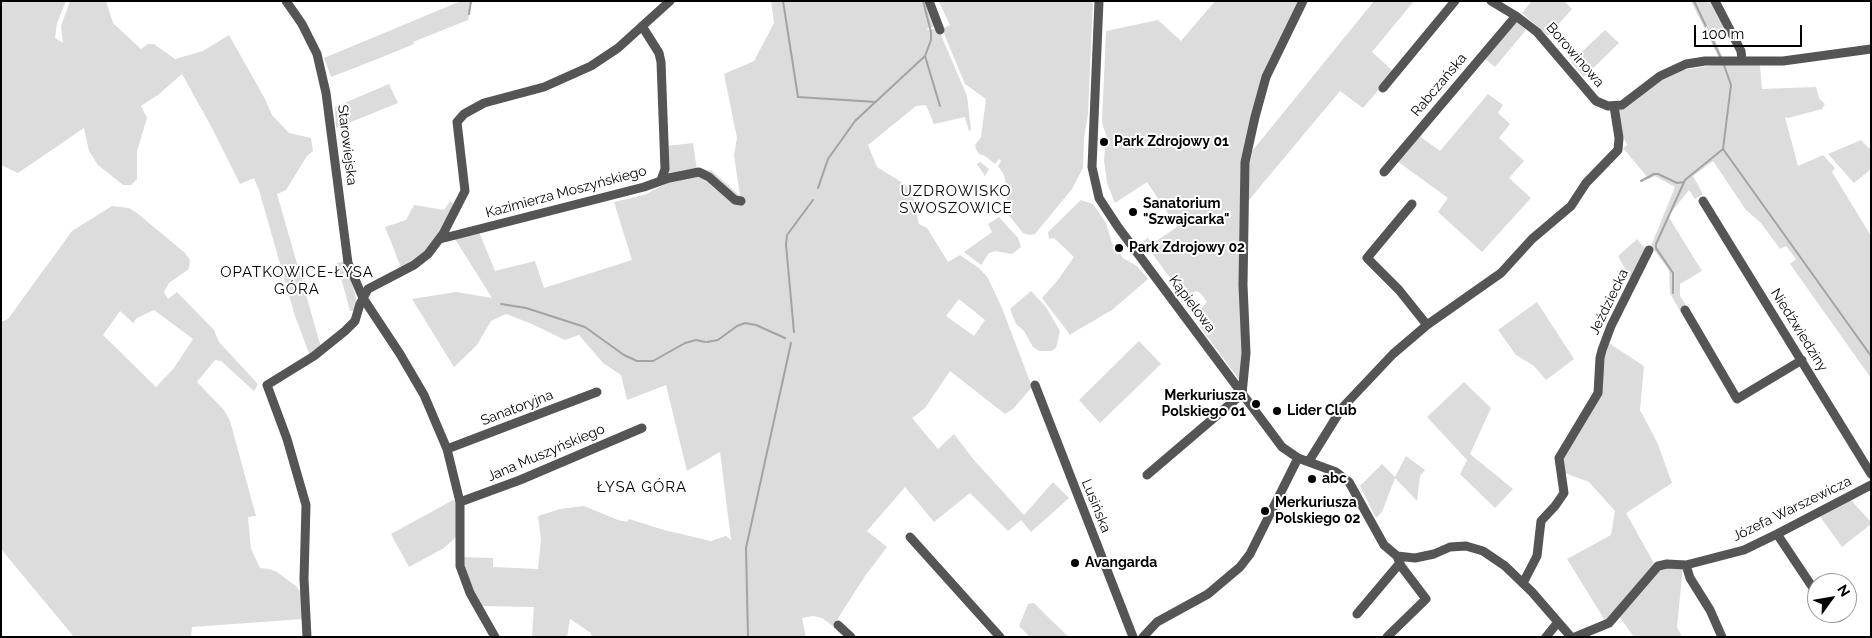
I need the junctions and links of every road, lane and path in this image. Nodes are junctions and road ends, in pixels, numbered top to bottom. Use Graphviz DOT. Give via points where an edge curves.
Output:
graph roads {
  1 [pos="286,1"];
  2 [pos="670,1"];
  3 [pos="929,1"];
  4 [pos="1099,1"];
  5 [pos="1303,1"];
  6 [pos="1454,1"];
  7 [pos="1491,1"];
  8 [pos="1715,1"];
  9 [pos="1516,16"];
  10 [pos="642,26"];
  11 [pos="940,30"];
  12 [pos="1871,49"];
  13 [pos="1742,60"];
  14 [pos="1383,88"];
  15 [pos="1614,106"];
  16 [pos="1384,172"];
  17 [pos="661,180"];
  18 [pos="741,201"];
  19 [pos="1703,201"];
  20 [pos="1412,204"];
  21 [pos="440,239"];
  22 [pos="1649,250"];
  23 [pos="363,298"];
  24 [pos="1685,310"];
  25 [pos="1427,325"];
  26 [pos="1802,360"];
  27 [pos="1035,385"];
  28 [pos="597,392"];
  29 [pos="1242,394"];
  30 [pos="642,428"];
  31 [pos="447,449"];
  32 [pos="1298,458"];
  33 [pos="1310,461"];
  34 [pos="1147,474"];
  35 [pos="1871,474"];
  36 [pos="1871,485"];
  37 [pos="460,502"];
  38 [pos="1778,534"];
  39 [pos="910,537"];
  40 [pos="1399,559"];
  41 [pos="1686,565"];
  42 [pos="1807,579"];
  43 [pos="1523,583"];
  44 [pos="1357,614"];
  45 [pos="1558,622"];
  46 [pos="838,625"];
  47 [pos="307,637"];
  48 [pos="495,637"];
  49 [pos="851,637"];
  50 [pos="1000,637"];
  51 [pos="1133,637"];
  52 [pos="1143,637"];
  53 [pos="1387,637"];
  54 [pos="1546,637"];
  55 [pos="1573,637"];
  56 [pos="1722,637"];
  1 -- 23 [label="street, Starowiejska" via="317,54 327,98 348,263"];
  2 -- 10 [label="street"];
  3 -- 11 [label="street"];
  4 -- 29 [label="street, Kąpielowa" via="1092,158 1097,191 1105,210"];
  5 -- 29 [label="street" via="1266,77 1245,162 1243,285 1246,353"];
  6 -- 14 [label="street"];
  7 -- 9 [label="street, Borowinowa"];
  8 -- 13 [label="street" via="1741,51"];
  9 -- 15 [label="street, Borowinowa" via="1537,32 1596,101"];
  9 -- 16 [label="street, Rabczańska"];
  10 -- 17 [label="street, Kazimierza Moszyńskiego" via="659,52 661,62 665,169"];
  10 -- 21 [label="street" via="591,66 544,87 484,103 464,114 457,122 465,191"];
  12 -- 13 [label="street" via="1783,61"];
  13 -- 15 [label="street" via="1705,61 1677,67 1628,101"];
  15 -- 25 [label="street" via="1618,150 1586,183 1571,206 1532,239 1501,273"];
  17 -- 18 [label="street" via="698,172 709,177 735,200"];
  17 -- 21 [label="street, Kazimierza Moszyńskiego"];
  19 -- 26 [label="street, Niedźwiedziny"];
  20 -- 25 [label="street" via="1367,258"];
  21 -- 23 [label="street" via="414,265 368,289"];
  22 -- 43 [label="street, Jeździecka" via="1602,350 1598,393 1559,458 1564,493 1541,520 1537,556"];
  23 -- 31 [label="street, Starowiejska" via="424,394"];
  23 -- 47 [label="street" via="354,321 345,331 314,356 267,385 306,505 304,579"];
  24 -- 26 [label="street" via="1737,399"];
  25 -- 33 [label="street" via="1393,354 1347,402"];
  26 -- 35 [label="street, Niedźwiedziny"];
  27 -- 51 [label="street, Lusińska"];
  28 -- 31 [label="street, Sanatoryjna"];
  29 -- 32 [label="street, Kąpielowa" via="1282,447"];
  29 -- 34 [label="street"];
  30 -- 37 [label="street, Jana Muszyńskiego"];
  31 -- 37 [label="street, Starowiejska"];
  32 -- 33 [label="street"];
  32 -- 52 [label="street" via="1250,554 1240,567 1208,594 1157,622"];
  33 -- 40 [label="street" via="1336,472 1348,482 1377,536"];
  36 -- 38 [label="street, Józefa Warszewicza"];
  37 -- 48 [label="street, Starowiejska" via="460,566 470,593"];
  38 -- 41 [label="street, Józefa Warszewicza" via="1744,550"];
  38 -- 42 [label="street"];
  39 -- 50 [label="street"];
  40 -- 43 [label="street" via="1466,546 1483,551"];
  40 -- 44 [label="street"];
  40 -- 53 [label="street" via="1426,599"];
  41 -- 55 [label="street, Józefa Warszewicza" via="1658,566 1609,623"];
  41 -- 56 [label="street"];
  43 -- 45 [label="street"];
  45 -- 54 [label="street"];
  45 -- 55 [label="street"];
  46 -- 49 [label="street"];
}
